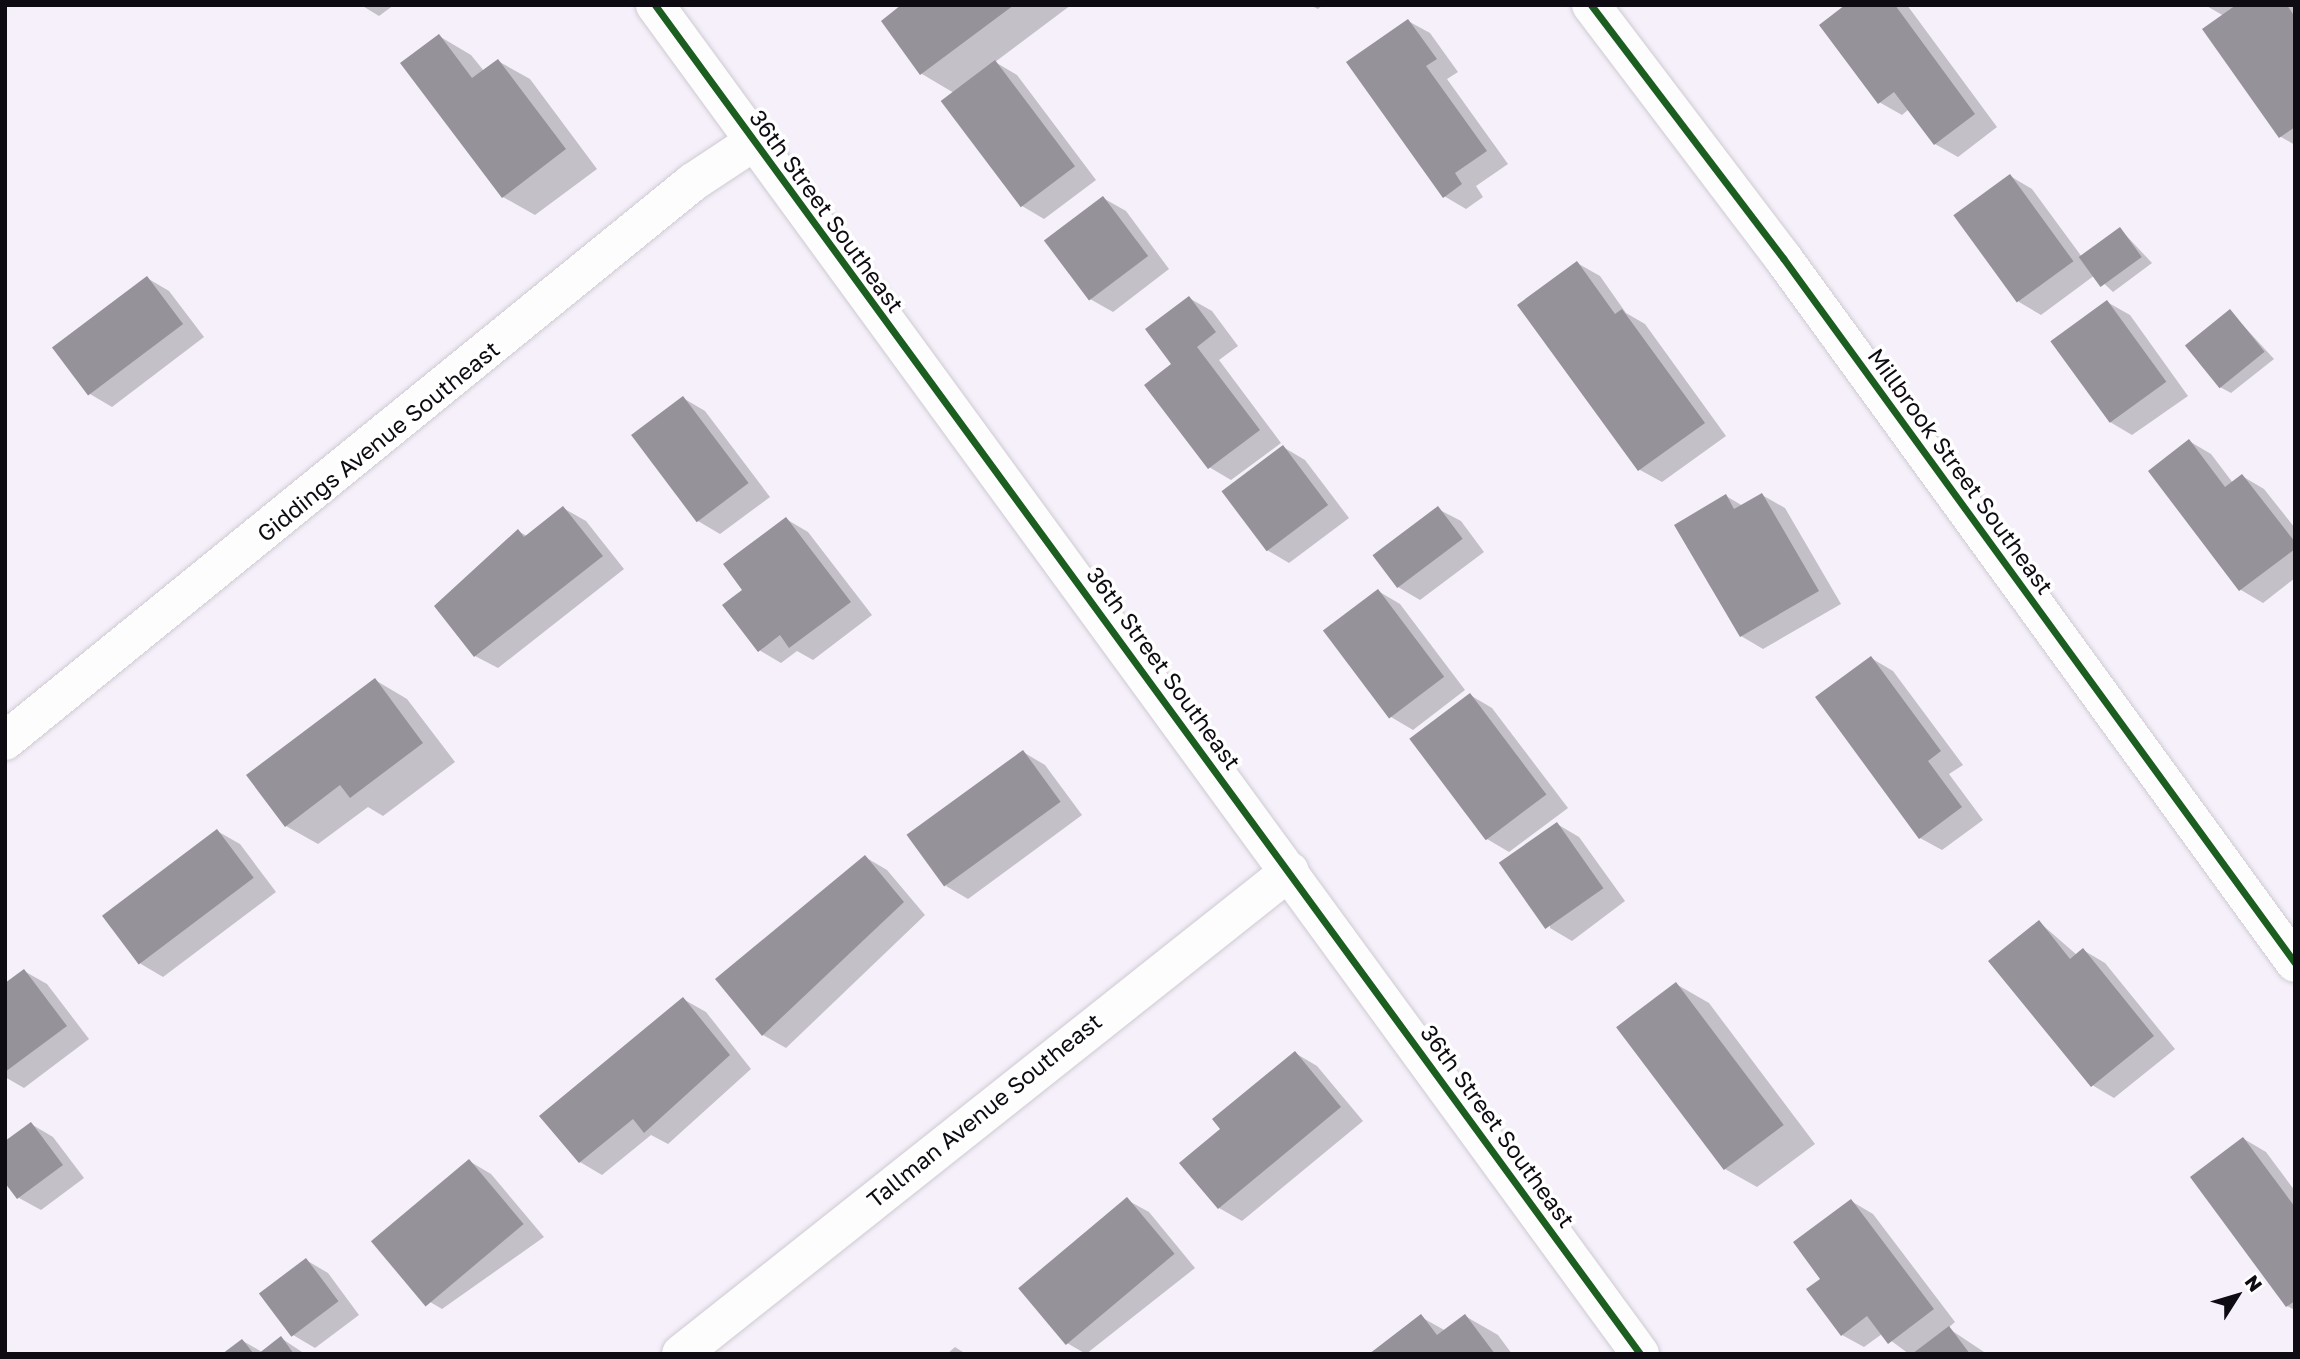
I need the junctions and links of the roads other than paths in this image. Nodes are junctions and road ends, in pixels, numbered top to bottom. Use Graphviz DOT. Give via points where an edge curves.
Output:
graph roads {
  1 [pos="1591,5"];
  2 [pos="667,10"];
  3 [pos="752,143"];
  4 [pos="5,741"];
  5 [pos="1290,871"];
  6 [pos="2295,964"];
  7 [pos="681,1354"];
  8 [pos="1640,1354"];
  1 -- 6 [label="street, Millbrook Street Southeast" via="1791,269"];
  2 -- 3 [label="street, 36th Street Southeast"];
  3 -- 4 [label="street, Giddings Avenue Southeast" via="693,182"];
  3 -- 5 [label="street, 36th Street Southeast"];
  5 -- 7 [label="street, Tallman Avenue Southeast"];
  5 -- 8 [label="street, 36th Street Southeast"];
}
